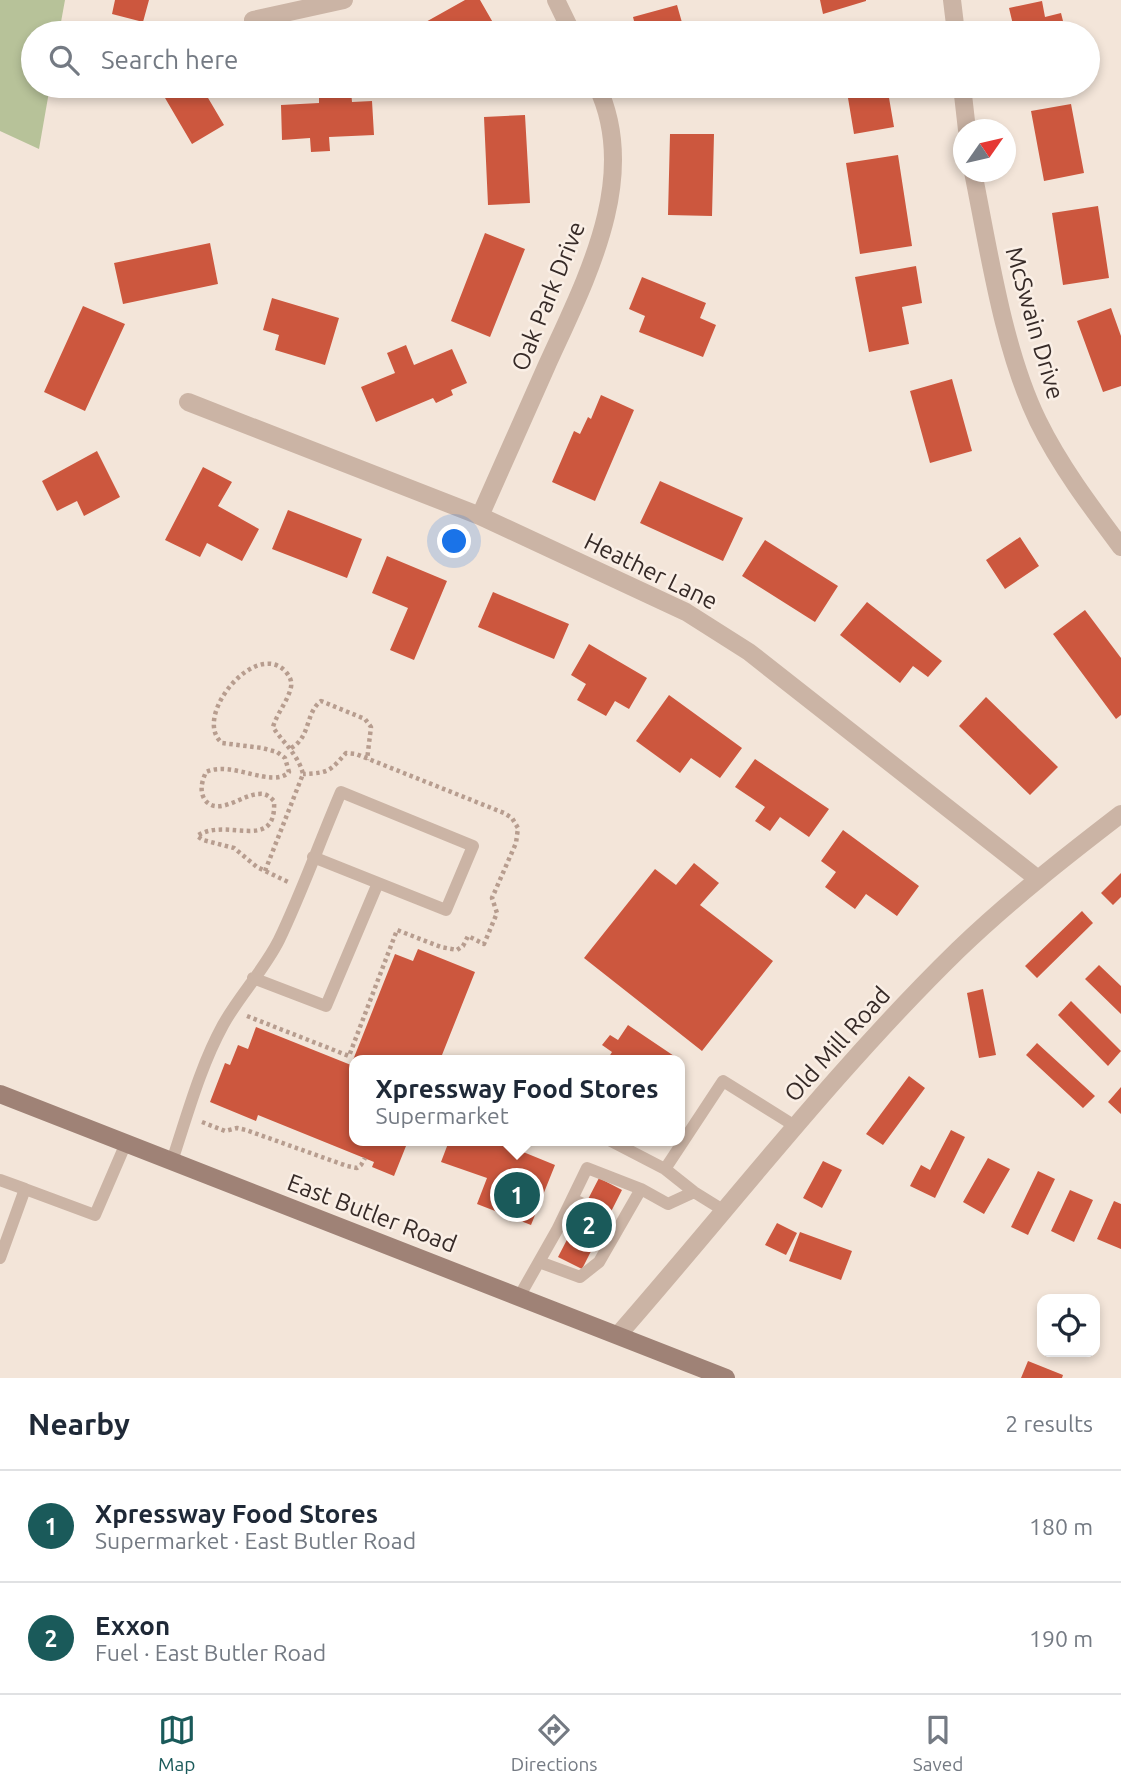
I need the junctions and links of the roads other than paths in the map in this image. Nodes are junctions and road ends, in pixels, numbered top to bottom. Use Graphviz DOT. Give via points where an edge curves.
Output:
graph roads {
  1 [pos="344,0"];
  2 [pos="556,0"];
  3 [pos="951,0"];
  4 [pos="253,20"];
  5 [pos="566,21"];
  6 [pos="954,21"];
  7 [pos="601,98"];
  8 [pos="963,98"];
  9 [pos="966,119"];
  10 [pos="975,182"];
  11 [pos="188,402"];
  12 [pos="480,516"];
  13 [pos="1121,547"];
  14 [pos="1121,814"];
  15 [pos="313,857"];
  16 [pos="1038,879"];
  17 [pos="378,883"];
  18 [pos="253,978"];
  19 [pos="0,1094"];
  20 [pos="795,1126"];
  21 [pos="685,1139"];
  22 [pos="126,1143"];
  23 [pos="621,1146"];
  24 [pos="680,1146"];
  25 [pos="172,1161"];
  26 [pos="665,1169"];
  27 [pos="0,1180"];
  28 [pos="25,1189"];
  29 [pos="640,1189"];
  30 [pos="694,1192"];
  31 [pos="572,1199"];
  32 [pos="585,1205"];
  33 [pos="723,1210"];
  34 [pos="609,1216"];
  35 [pos="622,1221"];
  36 [pos="557,1230"];
  37 [pos="570,1235"];
  38 [pos="0,1258"];
  39 [pos="539,1262"];
  40 [pos="519,1297"];
  41 [pos="618,1335"];
  42 [pos="703,1374"];
  43 [pos="726,1378"];
  1 -- 4 [label="street"];
  2 -- 5 [label="street"];
  3 -- 6 [label="street"];
  7 -- 12 [label="street, Oak Park Drive" via="611,138 612,177 605,223 582,287"];
  8 -- 9 [label="street"];
  10 -- 13 [label="street, McSwain Drive" via="999,299 1024,388 1055,452"];
  11 -- 12 [label="street, Heather Lane"];
  12 -- 16 [label="street, Heather Lane" via="685,612 748,652"];
  14 -- 16 [label="street, Old Mill Road"];
  15 -- 17 [label="lane"];
  15 -- 17 [label="lane" via="341,792 473,846 446,910"];
  15 -- 18 [label="lane" via="278,943"];
  16 -- 20 [label="street, Old Mill Road" via="958,950"];
  17 -- 18 [label="lane" via="326,1006"];
  18 -- 25 [label="lane" via="221,1028"];
  19 -- 22 [label="main road, East Butler Road"];
  20 -- 21 [label="lane" via="723,1081"];
  20 -- 33 [label="street, Old Mill Road"];
  22 -- 25 [label="main road, East Butler Road"];
  22 -- 28 [label="lane" via="95,1215"];
  23 -- 26 [label="lane"];
  24 -- 26 [label="lane"];
  25 -- 40 [label="main road, East Butler Road"];
  26 -- 30 [label="lane"];
  27 -- 28 [label="lane"];
  28 -- 38 [label="lane"];
  29 -- 30 [label="lane" via="668,1204"];
  29 -- 31 [label="lane" via="587,1168"];
  29 -- 35 [label="lane"];
  30 -- 33 [label="lane"];
  31 -- 32 [label="lane"];
  31 -- 36 [label="lane"];
  33 -- 41 [label="street, Old Mill Road"];
  34 -- 35 [label="lane"];
  35 -- 39 [label="lane" via="600,1247 599,1262 580,1277"];
  36 -- 37 [label="lane"];
  36 -- 39 [label="lane"];
  39 -- 40 [label="lane"];
  40 -- 41 [label="main road, East Butler Road"];
  41 -- 42 [label="main road, East Butler Road"];
  42 -- 43 [label="main road, East Butler Road"];
}
